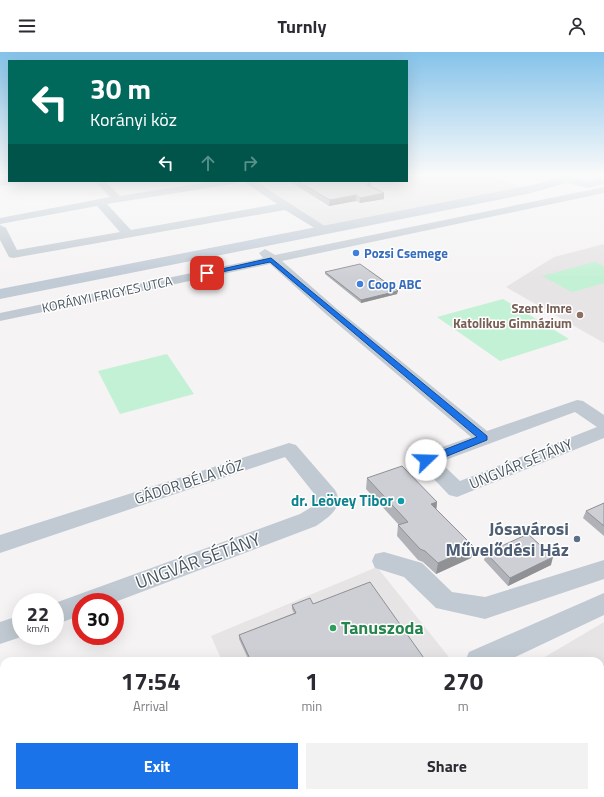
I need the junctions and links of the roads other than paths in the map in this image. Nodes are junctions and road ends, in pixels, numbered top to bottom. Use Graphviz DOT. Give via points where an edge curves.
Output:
graph roads {
  1 [pos="58,210"];
  2 [pos="105,210"];
  3 [pos="266,210"];
  4 [pos="293,210"];
  5 [pos="427,210"];
  6 [pos="509,210"];
  7 [pos="0,221"];
  8 [pos="0,228"];
  9 [pos="325,230"];
  10 [pos="128,234"];
  11 [pos="253,244"];
  12 [pos="271,259"];
  13 [pos="0,294"];
  14 [pos="0,317"];
  15 [pos="604,423"];
  16 [pos="604,431"];
  17 [pos="484,438"];
  18 [pos="308,520"];
  19 [pos="0,544"];
  20 [pos="384,561"];
  21 [pos="604,569"];
  22 [pos="111,593"];
  23 [pos="604,603"];
  24 [pos="12,629"];
  25 [pos="0,633"];
  26 [pos="488,657"];
  1 -- 7 [label="street"];
  2 -- 10 [label="street"];
  3 -- 10 [label="street"];
  4 -- 9 [label="street"];
  5 -- 9 [label="street, KORÁNYI FRIGYES UTCA"];
  6 -- 12 [label="street, KORÁNYI FRIGYES UTCA"];
  8 -- 10 [label="street" via="13,254"];
  9 -- 11 [label="street, KORÁNYI FRIGYES UTCA"];
  11 -- 12 [label="street"];
  11 -- 13 [label="street, KORÁNYI FRIGYES UTCA"];
  12 -- 14 [label="street, KORÁNYI FRIGYES UTCA"];
  12 -- 17 [label="street"];
  15 -- 17 [label="street, UNGVÁR SÉTÁNY" via="577,405"];
  16 -- 17 [label="street, UNGVÁR SÉTÁNY" via="457,490 426,460"];
  18 -- 19 [label="street, GÁDOR BÉLA KÖZ" via="325,509 327,495 289,449"];
  18 -- 22 [label="street, UNGVÁR SÉTÁNY"];
  20 -- 21 [label="street" via="412,570 445,601 485,608"];
  23 -- 26 [label="street"];
  24 -- 25 [label="street"];
}
